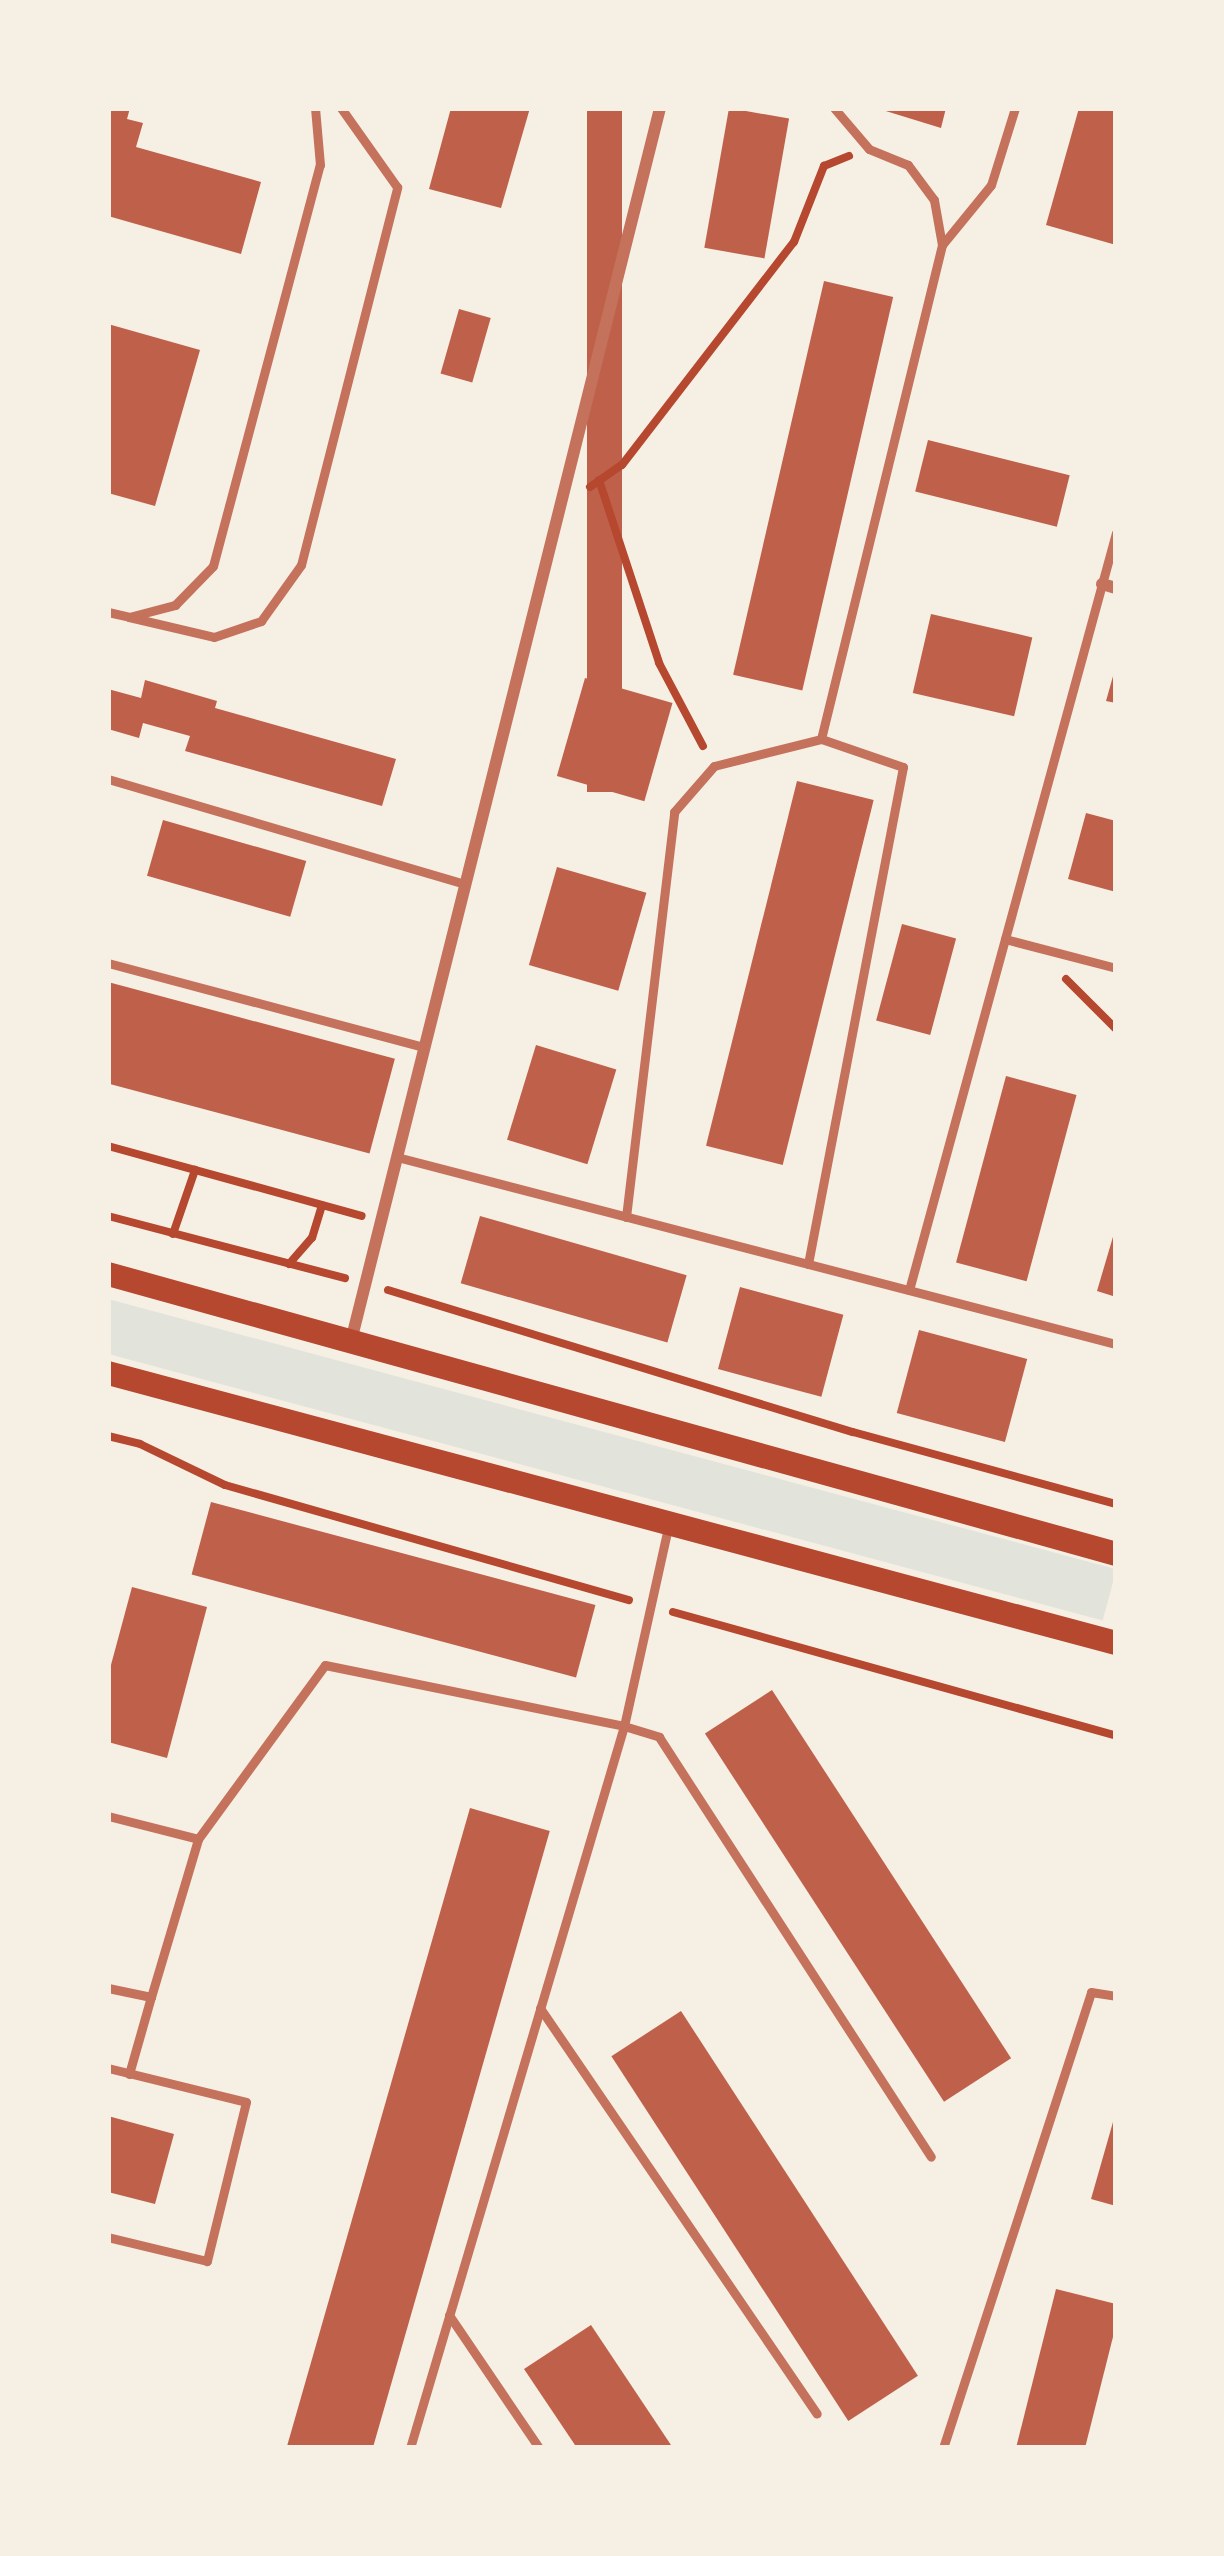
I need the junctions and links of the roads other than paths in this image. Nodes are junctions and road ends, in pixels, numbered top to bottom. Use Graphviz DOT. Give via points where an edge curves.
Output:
graph roads {
  1 [pos="315,108"];
  2 [pos="341,108"];
  3 [pos="660,108"];
  4 [pos="834,108"];
  5 [pos="1015,108"];
  6 [pos="942,244"];
  7 [pos="1116,533"];
  8 [pos="1109,586"];
  9 [pos="108,612"];
  10 [pos="129,617"];
  11 [pos="821,740"];
  12 [pos="108,778"];
  13 [pos="465,884"];
  14 [pos="1005,939"];
  15 [pos="108,963"];
  16 [pos="1116,968"];
  17 [pos="424,1047"];
  18 [pos="397,1157"];
  19 [pos="626,1217"];
  20 [pos="808,1264"];
  21 [pos="108,1274"];
  22 [pos="909,1290"];
  23 [pos="351,1341"];
  24 [pos="1116,1343"];
  25 [pos="108,1373"];
  26 [pos="670,1523"];
  27 [pos="1116,1554"];
  28 [pos="1116,1643"];
  29 [pos="624,1726"];
  30 [pos="108,1816"];
  31 [pos="198,1839"];
  32 [pos="108,1988"];
  33 [pos="1116,1996"];
  34 [pos="151,1997"];
  35 [pos="540,2008"];
  36 [pos="108,2068"];
  37 [pos="130,2074"];
  38 [pos="931,2157"];
  39 [pos="108,2237"];
  40 [pos="449,2315"];
  41 [pos="817,2414"];
  42 [pos="410,2448"];
  43 [pos="539,2448"];
  44 [pos="943,2448"];
  1 -- 10 [label="lane" via="320,165 213,566 175,604"];
  2 -- 10 [label="lane" via="397,187 301,566 262,621 214,637"];
  3 -- 13 [label="street"];
  4 -- 6 [label="lane" via="868,148 908,165 934,200"];
  5 -- 6 [label="lane" via="991,185"];
  6 -- 11 [label="lane"];
  7 -- 8 [label="lane"];
  8 -- 14 [label="lane"];
  9 -- 10 [label="lane"];
  11 -- 19 [label="lane" via="714,766 674,812"];
  11 -- 20 [label="lane" via="903,767"];
  12 -- 13 [label="lane"];
  13 -- 17 [label="street"];
  14 -- 16 [label="lane"];
  14 -- 22 [label="lane"];
  15 -- 17 [label="lane"];
  17 -- 18 [label="street"];
  18 -- 19 [label="lane"];
  18 -- 23 [label="street"];
  19 -- 20 [label="lane"];
  20 -- 22 [label="lane"];
  21 -- 23 [label="main road"];
  22 -- 24 [label="lane"];
  23 -- 27 [label="main road"];
  25 -- 26 [label="main road"];
  26 -- 28 [label="main road"];
  26 -- 29 [label="lane"];
  29 -- 31 [label="lane" via="325,1665"];
  29 -- 35 [label="lane"];
  29 -- 38 [label="lane" via="659,1737"];
  30 -- 31 [label="lane"];
  31 -- 34 [label="lane"];
  32 -- 34 [label="lane"];
  33 -- 44 [label="lane" via="1091,1992"];
  34 -- 37 [label="lane"];
  35 -- 40 [label="lane"];
  35 -- 41 [label="lane"];
  36 -- 37 [label="lane"];
  37 -- 39 [label="lane" via="246,2102 207,2261"];
  40 -- 42 [label="lane"];
  40 -- 43 [label="lane"];
}
